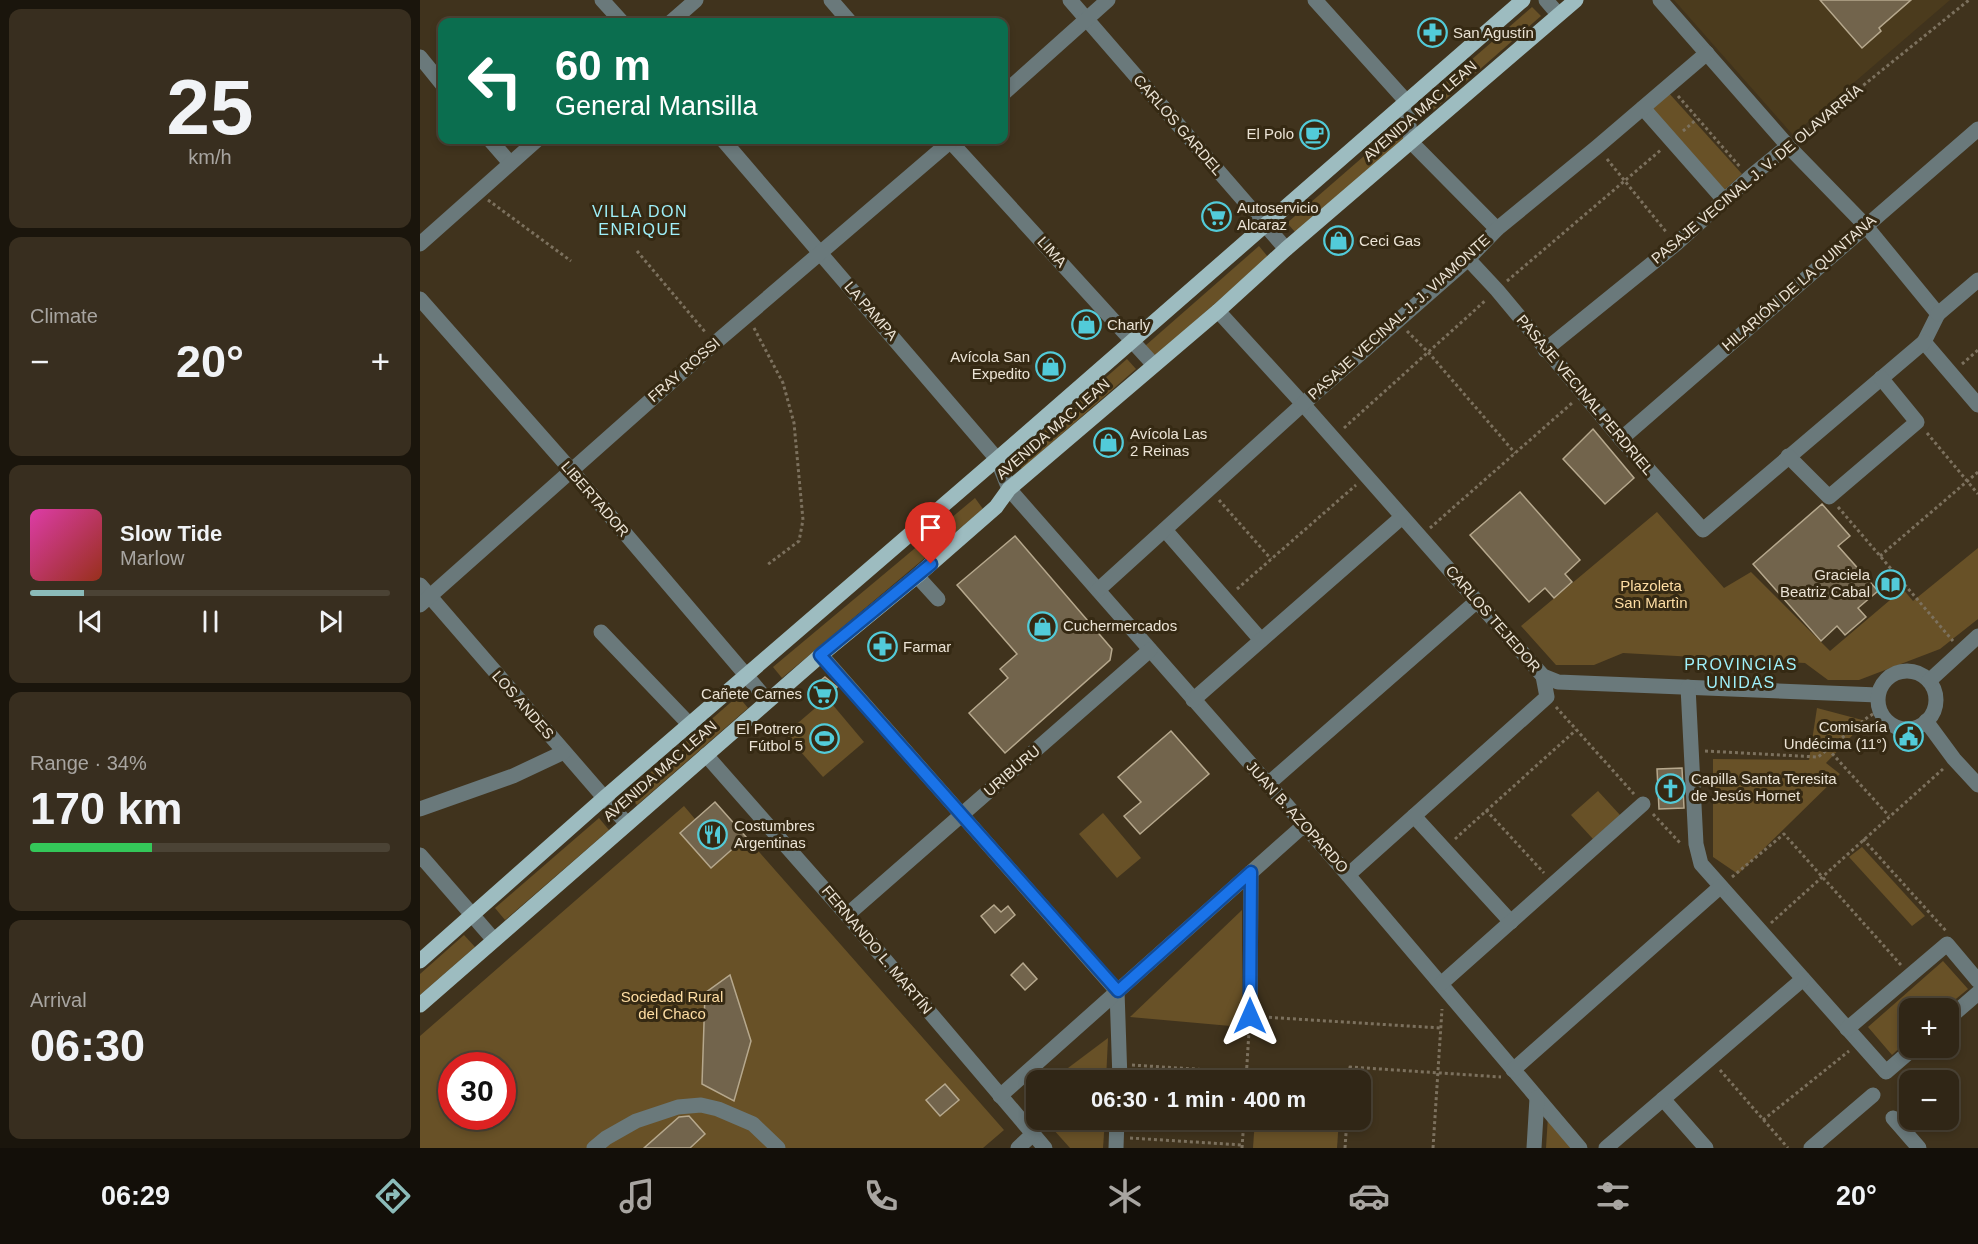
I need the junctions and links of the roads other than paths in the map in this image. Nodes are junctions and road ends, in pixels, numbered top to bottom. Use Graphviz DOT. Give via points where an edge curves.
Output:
graph roads {
  1 [pos="602,0"];
  2 [pos="696,0"];
  3 [pos="831,0"];
  4 [pos="1070,0"];
  5 [pos="1108,0"];
  6 [pos="1315,0"];
  7 [pos="1523,0"];
  8 [pos="1546,0"];
  9 [pos="1576,0"];
  10 [pos="1660,0"];
  11 [pos="1558,14"];
  12 [pos="618,18"];
  13 [pos="676,18"];
  14 [pos="847,18"];
  15 [pos="1087,19"];
  16 [pos="1707,53"];
  17 [pos="420,57"];
  18 [pos="438,79"];
  19 [pos="1008,89"];
  20 [pos="1406,101"];
  21 [pos="1643,108"];
  22 [pos="1978,129"];
  23 [pos="1412,142"];
  24 [pos="493,144"];
  25 [pos="532,144"];
  26 [pos="726,144"];
  27 [pos="945,144"];
  28 [pos="954,144"];
  29 [pos="1788,146"];
  30 [pos="510,163"];
  31 [pos="1725,201"];
  32 [pos="1265,225"];
  33 [pos="1865,225"];
  34 [pos="1497,229"];
  35 [pos="420,244"];
  36 [pos="1286,249"];
  37 [pos="820,252"];
  38 [pos="1468,259"];
  39 [pos="1978,280"];
  40 [pos="420,299"];
  41 [pos="1218,312"];
  42 [pos="1938,314"];
  43 [pos="1133,341"];
  44 [pos="1924,342"];
  45 [pos="1545,350"];
  46 [pos="1155,365"];
  47 [pos="1881,378"];
  48 [pos="1303,404"];
  49 [pos="1978,405"];
  50 [pos="1621,439"];
  51 [pos="1788,456"];
  52 [pos="998,459"];
  53 [pos="571,470"];
  54 [pos="1009,489"];
  55 [pos="1402,517"];
  56 [pos="1165,530"];
  57 [pos="917,576"];
  58 [pos="1098,590"];
  59 [pos="423,595"];
  60 [pos="938,599"];
  61 [pos="1477,601"];
  62 [pos="601,632"];
  63 [pos="1978,636"];
  64 [pos="1261,640"];
  65 [pos="1150,650"];
  66 [pos="820,655"];
  67 [pos="746,676"];
  68 [pos="1543,676"];
  69 [pos="1929,681"];
  70 [pos="1688,687"];
  71 [pos="1193,699"];
  72 [pos="768,701"];
  73 [pos="1879,703"];
  74 [pos="1926,721"];
  75 [pos="690,725"];
  76 [pos="564,752"];
  77 [pos="706,755"];
  78 [pos="1268,784"];
  79 [pos="1978,785"];
  80 [pos="604,798"];
  81 [pos="1643,804"];
  82 [pos="420,808"];
  83 [pos="962,815"];
  84 [pos="1414,816"];
  85 [pos="627,824"];
  86 [pos="1303,826"];
  87 [pos="420,855"];
  88 [pos="1251,872"];
  89 [pos="1348,875"];
  90 [pos="1720,887"];
  91 [pos="472,914"];
  92 [pos="847,915"];
  93 [pos="1511,922"];
  94 [pos="494,940"];
  95 [pos="420,961"];
  96 [pos="1803,979"];
  97 [pos="1978,981"];
  98 [pos="1442,984"];
  99 [pos="1118,991"];
  100 [pos="1978,993"];
  101 [pos="420,1005"];
  102 [pos="1959,1009"];
  103 [pos="1250,1016"];
  104 [pos="1847,1029"];
  105 [pos="1902,1058"];
  106 [pos="1121,1070"];
  107 [pos="1517,1074"];
  108 [pos="1873,1095"];
  109 [pos="1000,1096"];
  110 [pos="1537,1098"];
  111 [pos="1663,1100"];
  112 [pos="1893,1118"];
  113 [pos="1033,1134"];
  114 [pos="594,1148"];
  115 [pos="778,1148"];
  116 [pos="1018,1148"];
  117 [pos="1045,1148"];
  118 [pos="1534,1148"];
  119 [pos="1580,1148"];
  120 [pos="1606,1148"];
  121 [pos="1706,1148"];
  122 [pos="1810,1148"];
  123 [pos="1919,1148"];
  1 -- 12 [label="street"];
  2 -- 13 [label="street"];
  3 -- 14 [label="street"];
  4 -- 15 [label="street, CARLOS GARDEL"];
  5 -- 15 [label="street"];
  6 -- 20 [label="street"];
  7 -- 20 [label="main road, AVENIDA MAC LEAN"];
  8 -- 11 [label="street"];
  9 -- 11 [label="main road, AVENIDA MAC LEAN"];
  10 -- 16 [label="street"];
  11 -- 23 [label="main road, AVENIDA MAC LEAN"];
  15 -- 19 [label="street"];
  15 -- 32 [label="street, CARLOS GARDEL"];
  16 -- 21 [label="street, PASAJE VECINAL J. J. VIAMONTE"];
  16 -- 29 [label="street"];
  17 -- 18 [label="street"];
  20 -- 23 [label="street"];
  20 -- 32 [label="main road, AVENIDA MAC LEAN"];
  21 -- 31 [label="street"];
  21 -- 34 [label="street, PASAJE VECINAL J. J. VIAMONTE"];
  22 -- 33 [label="street, HILARIÓN DE LA QUINTANA"];
  23 -- 34 [label="street"];
  23 -- 36 [label="main road, AVENIDA MAC LEAN"];
  24 -- 30 [label="street"];
  25 -- 30 [label="street"];
  26 -- 37 [label="street, LA PAMPA"];
  27 -- 37 [label="street, FRAY ROSSI"];
  28 -- 43 [label="street, LIMA"];
  29 -- 31 [label="street, PASAJE VECINAL J. V. DE OLAVARRÍA"];
  29 -- 33 [label="street"];
  30 -- 35 [label="street"];
  31 -- 45 [label="street, PASAJE VECINAL J. V. DE OLAVARRÍA"];
  32 -- 36 [label="street, CARLOS GARDEL"];
  32 -- 43 [label="main road, AVENIDA MAC LEAN"];
  33 -- 42 [label="street"];
  33 -- 50 [label="street, HILARIÓN DE LA QUINTANA"];
  34 -- 38 [label="street, PASAJE VECINAL J. J. VIAMONTE"];
  36 -- 41 [label="main road, AVENIDA MAC LEAN"];
  37 -- 52 [label="street, LA PAMPA"];
  37 -- 53 [label="street, FRAY ROSSI"];
  38 -- 45 [label="street, PASAJE VECINAL PERDRIEL"];
  38 -- 48 [label="street, PASAJE VECINAL J. J. VIAMONTE"];
  39 -- 42 [label="street"];
  40 -- 53 [label="street, LIBERTADOR"];
  41 -- 46 [label="main road, AVENIDA MAC LEAN"];
  41 -- 48 [label="street, CARLOS TEJEDOR"];
  42 -- 44 [label="street"];
  43 -- 46 [label="street, LIMA"];
  43 -- 52 [label="main road, AVENIDA MAC LEAN"];
  44 -- 47 [label="street"];
  44 -- 49 [label="street"];
  45 -- 50 [label="street, PASAJE VECINAL PERDRIEL"];
  46 -- 54 [label="main road, AVENIDA MAC LEAN"];
  47 -- 51 [label="street"];
  47 -- 51 [label="street" via="1917,422 1829,497"];
  48 -- 55 [label="street, CARLOS TEJEDOR"];
  48 -- 56 [label="street, PASAJE VECINAL J. J. VIAMONTE"];
  50 -- 51 [label="street, PASAJE VECINAL PERDRIEL" via="1703,530"];
  52 -- 54 [label="street, LA PAMPA"];
  52 -- 67 [label="main road, AVENIDA MAC LEAN"];
  53 -- 59 [label="street, FRAY ROSSI"];
  53 -- 67 [label="street, LIBERTADOR"];
  54 -- 57 [label="main road, AVENIDA MAC LEAN" via="996,507"];
  54 -- 58 [label="street, JUAN B. AZOPARDO"];
  55 -- 61 [label="street, CARLOS TEJEDOR"];
  55 -- 64 [label="street"];
  56 -- 58 [label="street, PASAJE VECINAL J. J. VIAMONTE"];
  56 -- 64 [label="street"];
  57 -- 60 [label="street"];
  57 -- 66 [label="main road, AVENIDA MAC LEAN"];
  58 -- 65 [label="street, JUAN B. AZOPARDO"];
  59 -- 76 [label="street, LOS ANDES"];
  61 -- 68 [label="street, CARLOS TEJEDOR"];
  61 -- 78 [label="street"];
  62 -- 75 [label="street"];
  63 -- 69 [label="street"];
  64 -- 71 [label="street"];
  65 -- 71 [label="street, JUAN B. AZOPARDO"];
  65 -- 83 [label="street, URIBURU"];
  66 -- 72 [label="main road, AVENIDA MAC LEAN"];
  66 -- 83 [label="street"];
  67 -- 72 [label="street, LIBERTADOR"];
  67 -- 75 [label="main road, AVENIDA MAC LEAN"];
  68 -- 70 [label="street, CARLOS TEJEDOR" via="1558,682"];
  68 -- 84 [label="street" via="1546,697"];
  69 -- 73 [label="street" via="1915,672 1899,672 1885,681"];
  69 -- 74 [label="street" via="1935,702"];
  70 -- 73 [label="street, CARLOS TEJEDOR"];
  70 -- 90 [label="street" via="1696,844 1701,864"];
  71 -- 78 [label="street, JUAN B. AZOPARDO"];
  72 -- 77 [label="main road, AVENIDA MAC LEAN"];
  73 -- 74 [label="street" via="1884,717 1896,726 1912,728"];
  74 -- 79 [label="street"];
  75 -- 80 [label="main road, AVENIDA MAC LEAN"];
  76 -- 80 [label="street, LOS ANDES"];
  76 -- 82 [label="street" via="513,776"];
  77 -- 85 [label="main road, AVENIDA MAC LEAN"];
  77 -- 92 [label="street, FERNANDO L. MARTÍN"];
  78 -- 86 [label="street, JUAN B. AZOPARDO"];
  80 -- 85 [label="street, LOS ANDES"];
  80 -- 91 [label="main road, AVENIDA MAC LEAN"];
  81 -- 93 [label="street"];
  83 -- 92 [label="street, URIBURU"];
  83 -- 99 [label="street"];
  84 -- 89 [label="street"];
  84 -- 93 [label="street"];
  85 -- 94 [label="main road, AVENIDA MAC LEAN"];
  86 -- 88 [label="street"];
  86 -- 89 [label="street, JUAN B. AZOPARDO"];
  87 -- 91 [label="street"];
  88 -- 99 [label="street"];
  88 -- 103 [label="street"];
  89 -- 98 [label="street, JUAN B. AZOPARDO"];
  90 -- 96 [label="street"];
  90 -- 107 [label="street"];
  91 -- 94 [label="street"];
  91 -- 95 [label="main road, AVENIDA MAC LEAN"];
  92 -- 109 [label="street, FERNANDO L. MARTÍN"];
  93 -- 98 [label="street"];
  94 -- 101 [label="main road, AVENIDA MAC LEAN"];
  96 -- 104 [label="street"];
  96 -- 111 [label="street"];
  97 -- 104 [label="street" via="1947,944"];
  98 -- 107 [label="street, JUAN B. AZOPARDO"];
  99 -- 106 [label="street"];
  99 -- 109 [label="street"];
  100 -- 102 [label="street"];
  104 -- 105 [label="street" via="1886,1072"];
  107 -- 110 [label="street, JUAN B. AZOPARDO"];
  108 -- 122 [label="street"];
  109 -- 113 [label="street, FERNANDO L. MARTÍN"];
  110 -- 118 [label="street"];
  110 -- 119 [label="street, JUAN B. AZOPARDO"];
  111 -- 120 [label="street"];
  111 -- 121 [label="street"];
  112 -- 123 [label="street"];
  113 -- 116 [label="street"];
  113 -- 117 [label="street, FERNANDO L. MARTÍN"];
  114 -- 115 [label="street" via="636,1121 678,1107 701,1105 753,1124"];
}
